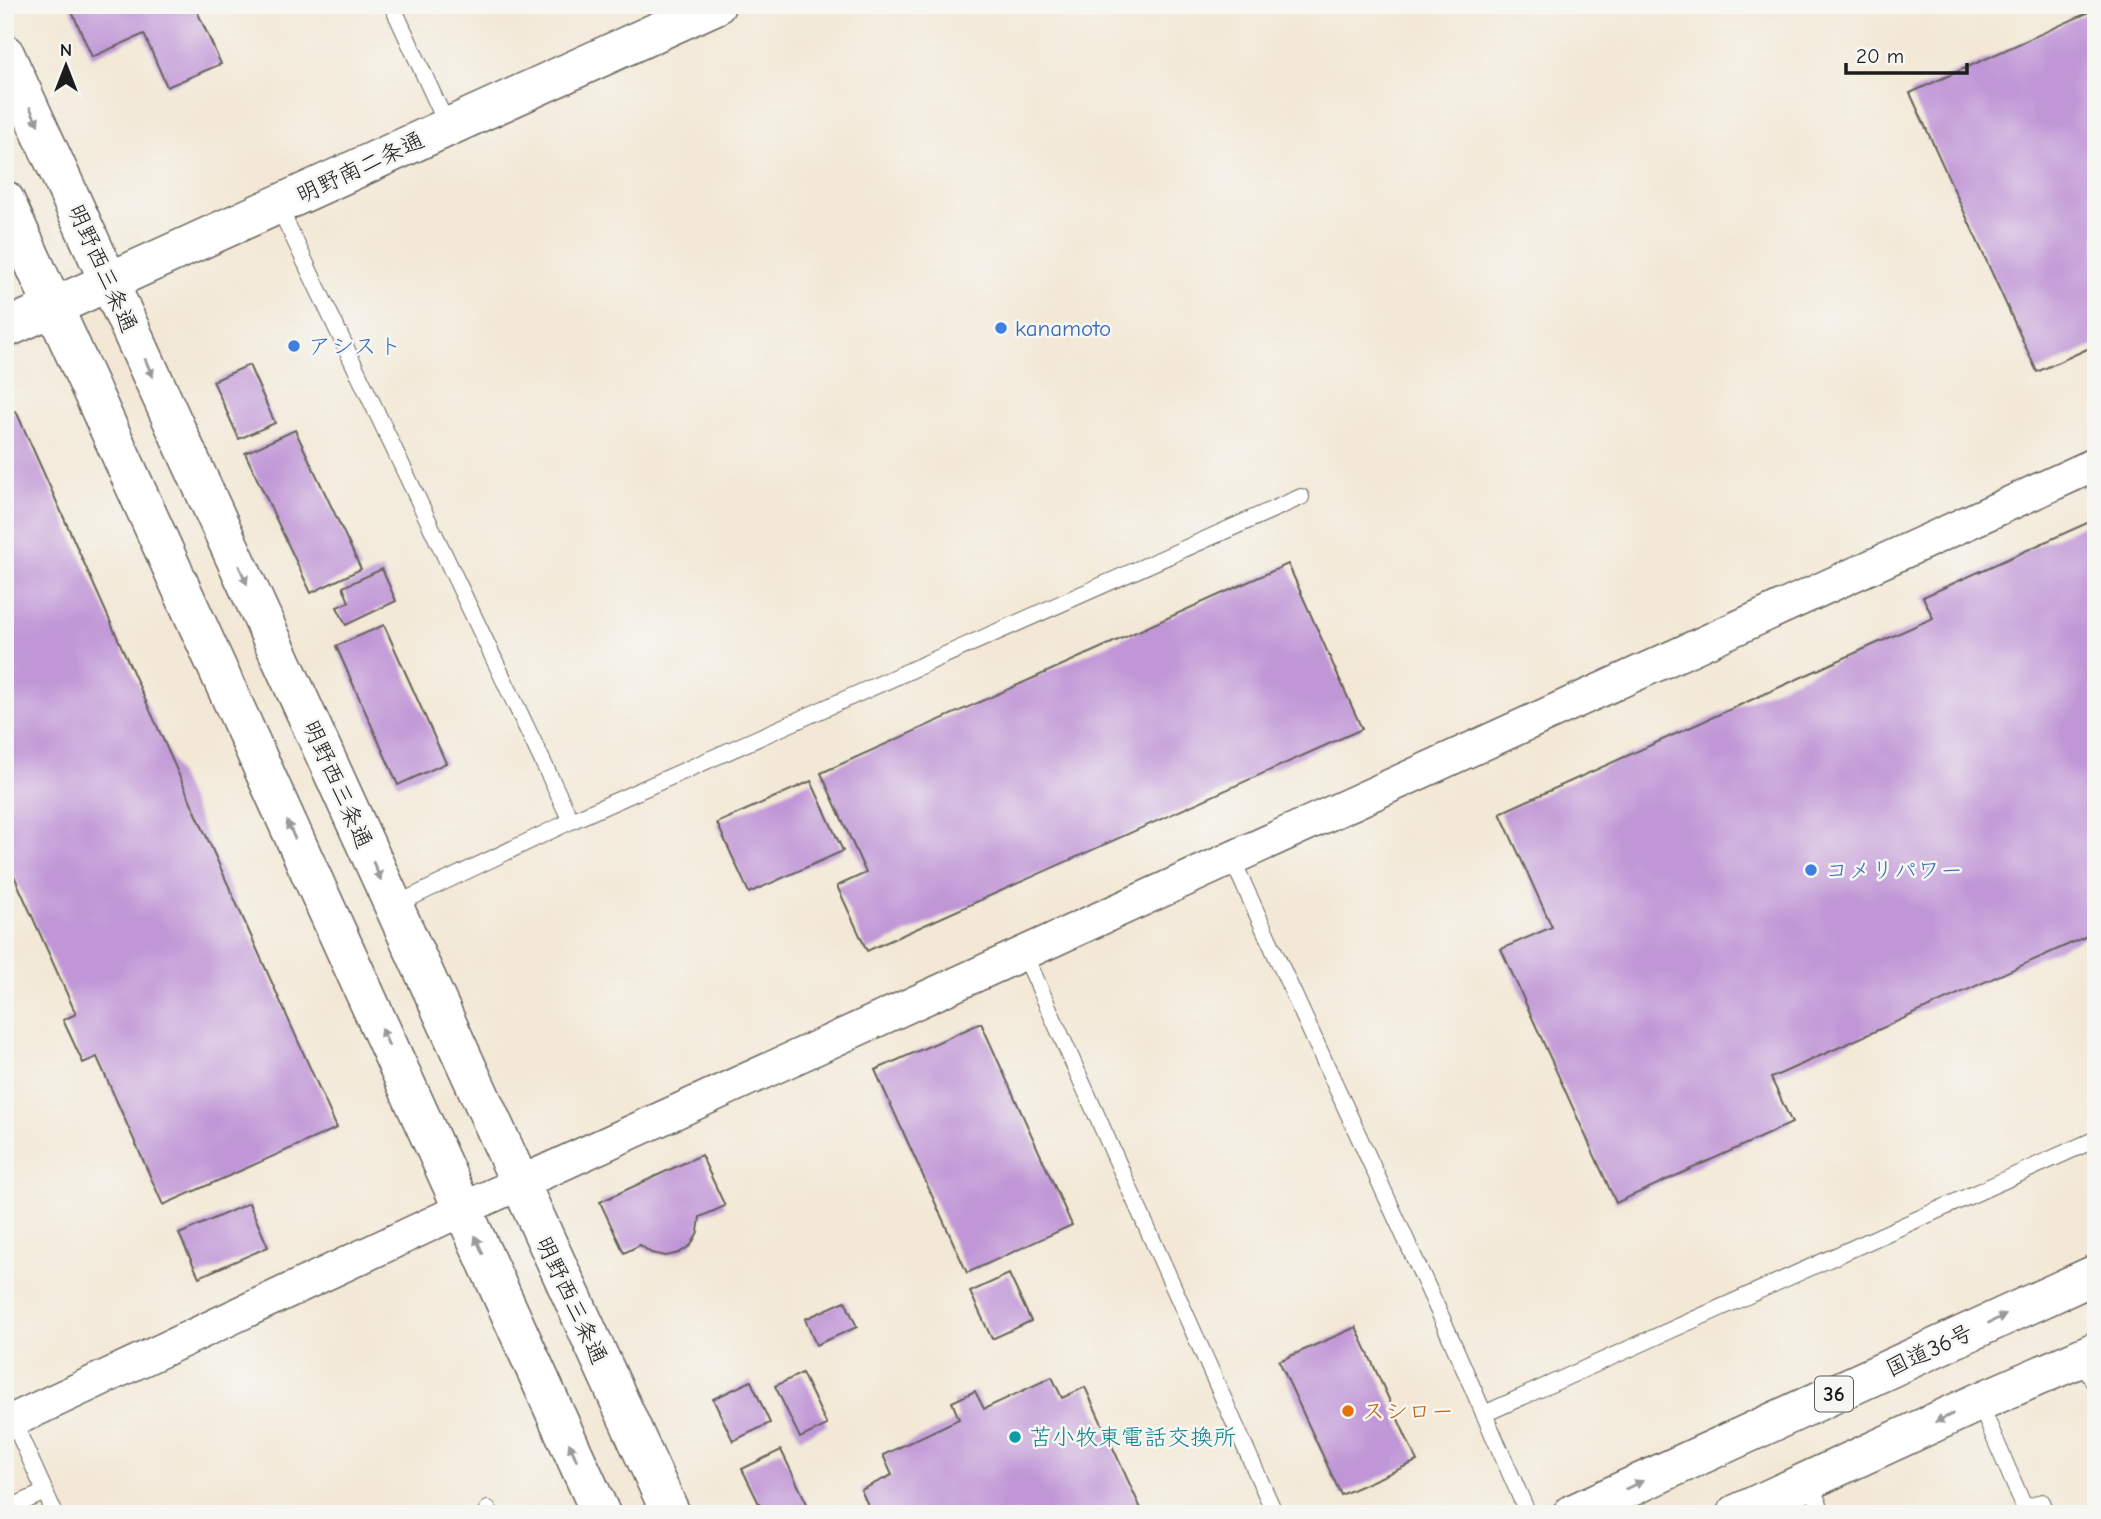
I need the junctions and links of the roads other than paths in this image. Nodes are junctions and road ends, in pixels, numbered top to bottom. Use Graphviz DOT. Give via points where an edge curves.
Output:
graph roads {
  1 [pos="391,5"];
  2 [pos="716,5"];
  3 [pos="5,54"];
  4 [pos="448,127"];
  5 [pos="5,200"];
  6 [pos="277,205"];
  7 [pos="110,281"];
  8 [pos="54,307"];
  9 [pos="5,329"];
  10 [pos="2096,464"];
  11 [pos="1301,496"];
  12 [pos="571,821"];
  13 [pos="1232,859"];
  14 [pos="393,906"];
  15 [pos="1024,953"];
  16 [pos="2096,1139"];
  17 [pos="519,1184"];
  18 [pos="463,1209"];
  19 [pos="2096,1274"];
  20 [pos="2091,1365"];
  21 [pos="1979,1402"];
  22 [pos="1483,1414"];
  23 [pos="9,1422"];
  24 [pos="45,1492"];
  25 [pos="1816,1497"];
  26 [pos="5,1510"];
  27 [pos="55,1514"];
  28 [pos="601,1514"];
  29 [pos="671,1514"];
  30 [pos="1275,1514"];
  31 [pos="1528,1514"];
  32 [pos="1572,1514"];
  33 [pos="1736,1514"];
  34 [pos="2047,1514"];
  1 -- 4 [label="lane"];
  2 -- 4 [label="main road, 明野南二条通"];
  3 -- 7 [label="main road, 明野西三条通, one-way"];
  4 -- 6 [label="main road, 明野南二条通"];
  5 -- 8 [label="main road"];
  6 -- 7 [label="main road, 明野南二条通"];
  6 -- 12 [label="lane"];
  7 -- 8 [label="main road, 明野南二条通"];
  7 -- 14 [label="main road, 明野西三条通, one-way"];
  8 -- 9 [label="main road, 明野南二条通"];
  18 -- 8 [label="main road, one-way"];
  10 -- 13 [label="street"];
  11 -- 12 [label="lane"];
  12 -- 14 [label="lane"];
  13 -- 15 [label="street"];
  13 -- 22 [label="lane"];
  14 -- 17 [label="main road, 明野西三条通"];
  15 -- 17 [label="street"];
  15 -- 30 [label="lane"];
  16 -- 22 [label="lane"];
  17 -- 18 [label="street"];
  17 -- 29 [label="main road, 明野西三条通"];
  18 -- 23 [label="street"];
  28 -- 18 [label="main road, one-way"];
  32 -- 19 [label="main road, 国道36号 / 36, one-way"];
  20 -- 21 [label="main road"];
  21 -- 25 [label="main road, one-way"];
  21 -- 34 [label="lane" via="2025,1509 2042,1502"];
  22 -- 31 [label="lane"];
  23 -- 24 [label="lane"];
  24 -- 26 [label="lane"];
  24 -- 27 [label="lane"];
  25 -- 33 [label="main road"];
}
